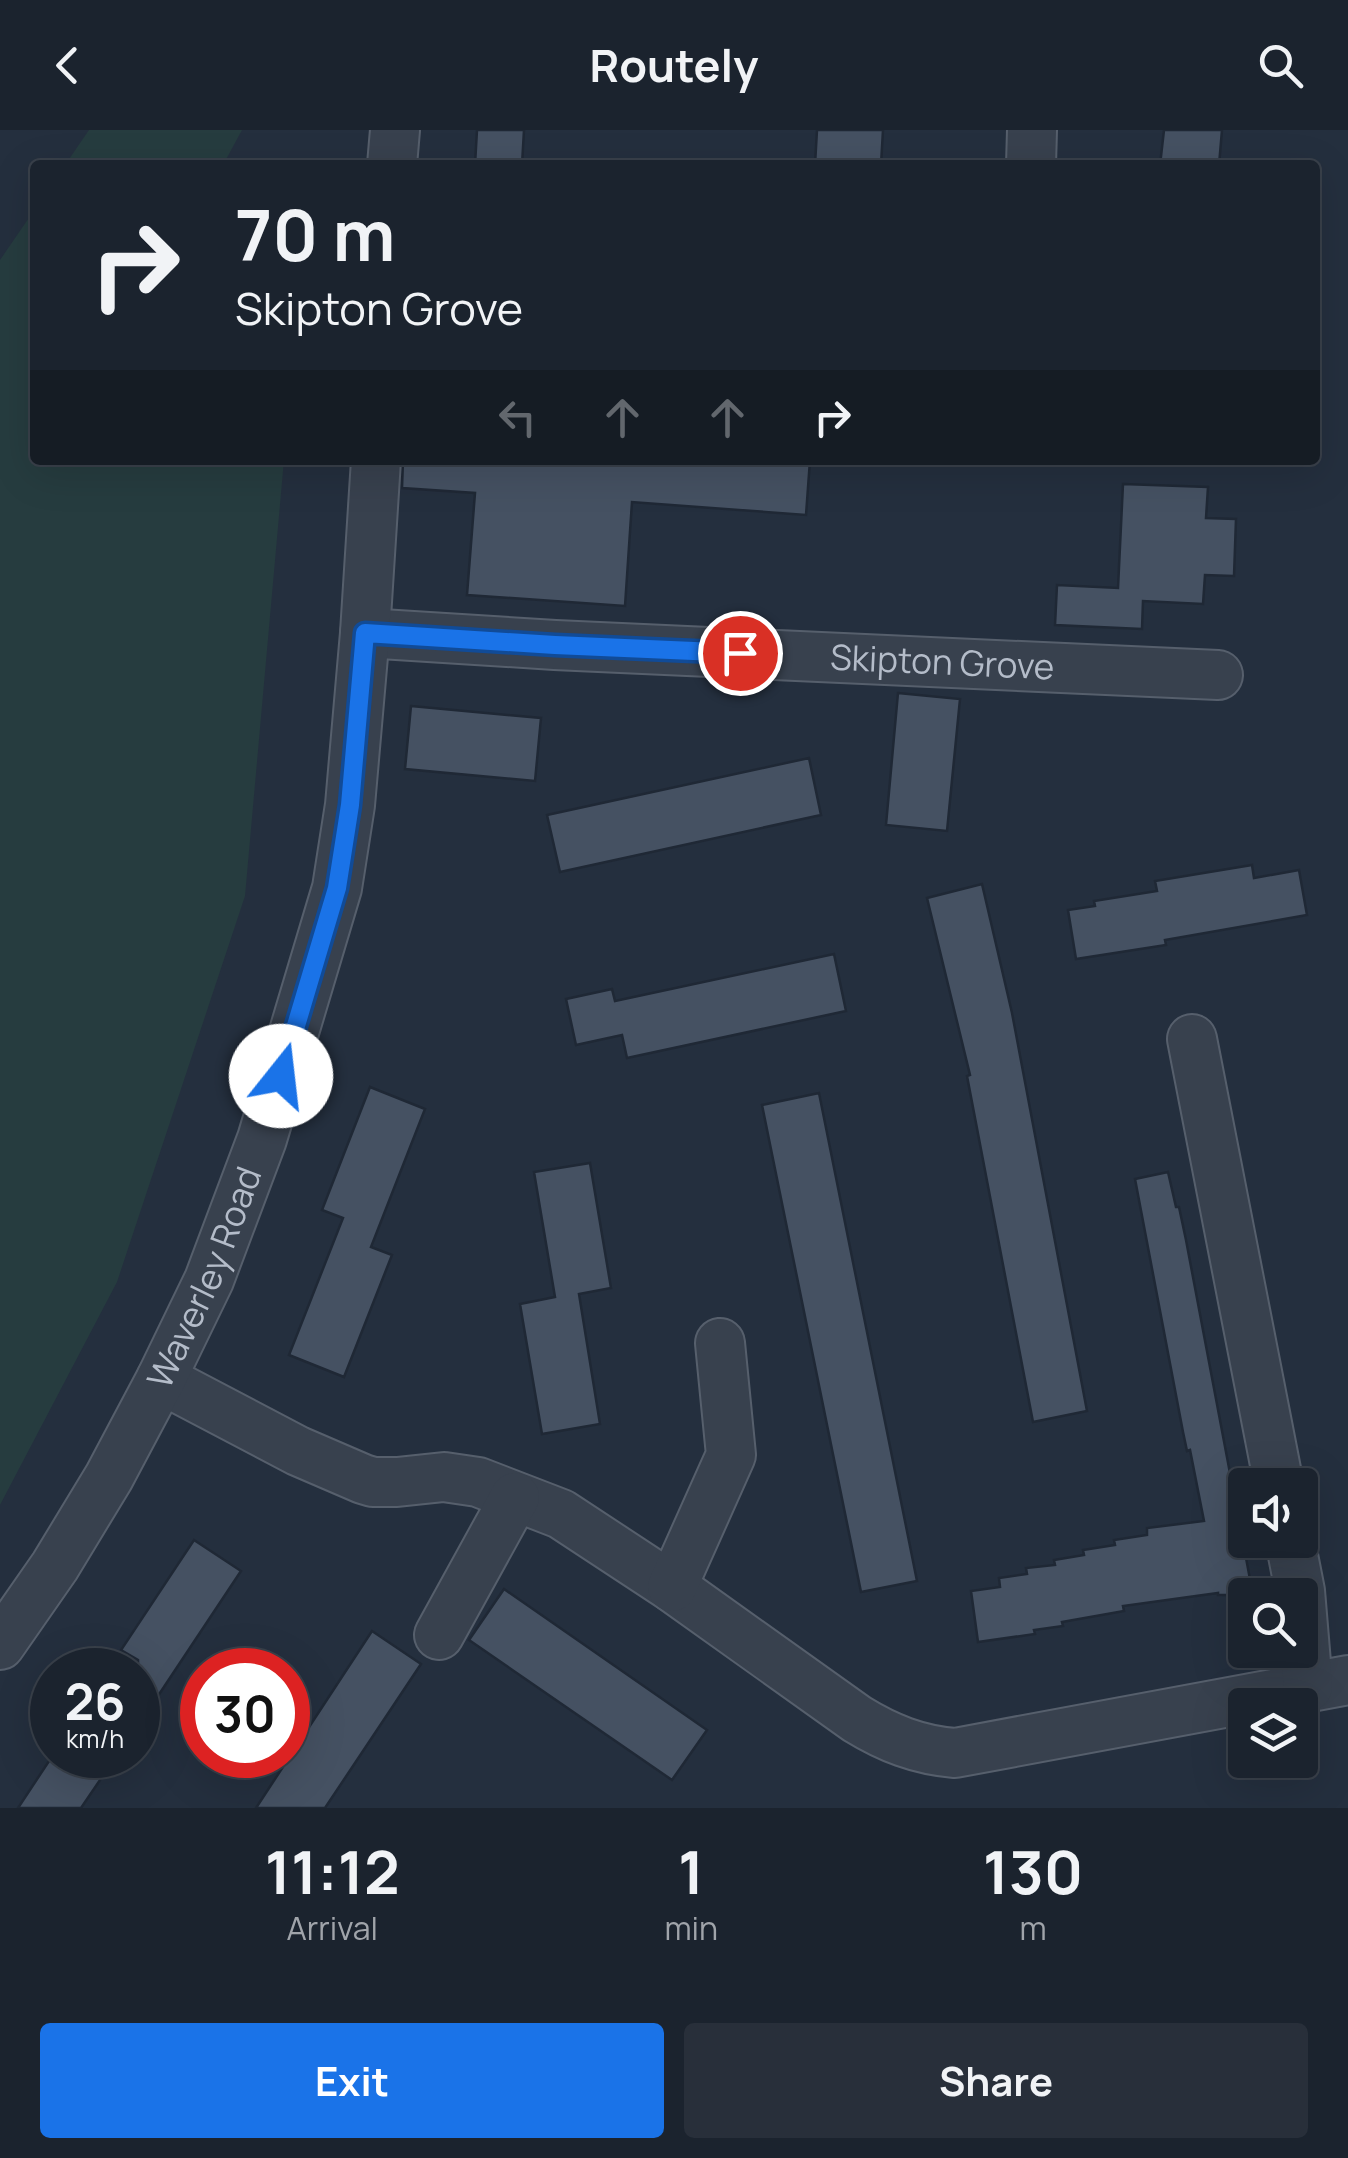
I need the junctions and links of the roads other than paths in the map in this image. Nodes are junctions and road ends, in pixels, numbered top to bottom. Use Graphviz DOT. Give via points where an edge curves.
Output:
graph roads {
  1 [pos="395,130"];
  2 [pos="1032,130"];
  3 [pos="392,160"];
  4 [pos="1030,160"];
  5 [pos="376,465"];
  6 [pos="365,633"];
  7 [pos="1218,676"];
  8 [pos="1192,1039"];
  9 [pos="720,1343"];
  10 [pos="161,1379"];
  11 [pos="1277,1468"];
  12 [pos="514,1497"];
  13 [pos="1293,1558"];
  14 [pos="672,1587"];
  15 [pos="439,1636"];
  16 [pos="0,1646"];
  17 [pos="1328,1684"];
  1 -- 3 [label="street"];
  2 -- 4 [label="street"];
  5 -- 6 [label="street, Waverley Road"];
  6 -- 7 [label="street, Skipton Grove"];
  6 -- 10 [label="street, Waverley Road" via="337,888 262,1139 209,1280"];
  8 -- 11 [label="street"];
  9 -- 14 [label="street" via="730,1454"];
  10 -- 12 [label="street" via="363,1479 444,1477"];
  10 -- 16 [label="street, Waverley Road" via="91,1507"];
  12 -- 14 [label="street" via="561,1514"];
  12 -- 15 [label="street"];
  13 -- 17 [label="street"];
  14 -- 17 [label="street" via="857,1719 916,1748 955,1753"];
}
